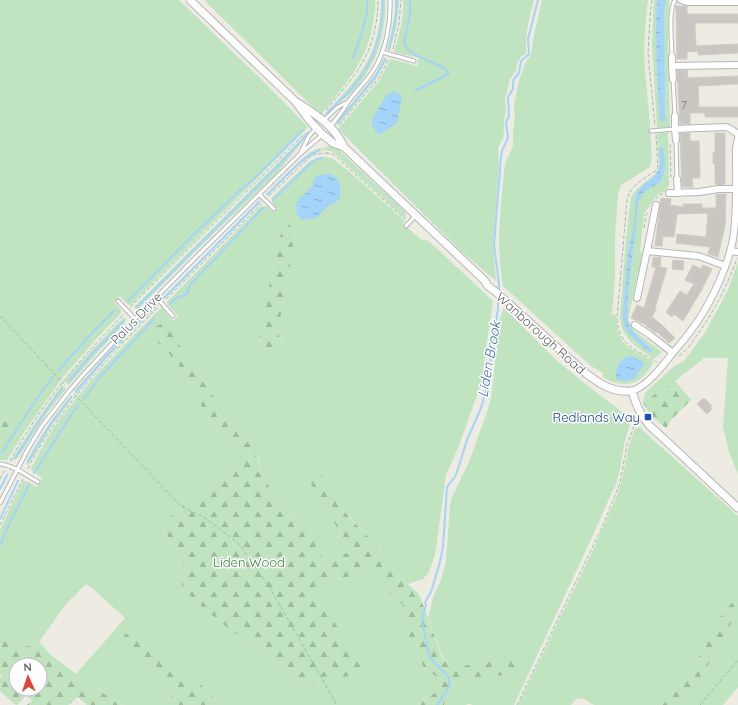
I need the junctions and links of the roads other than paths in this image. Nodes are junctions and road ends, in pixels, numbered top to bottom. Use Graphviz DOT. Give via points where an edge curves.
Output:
graph roads {
  1 [pos="190,0"];
  2 [pos="390,0"];
  3 [pos="675,0"];
  4 [pos="681,0"];
  5 [pos="738,2"];
  6 [pos="382,52"];
  7 [pos="672,57"];
  8 [pos="414,61"];
  9 [pos="738,65"];
  10 [pos="672,66"];
  11 [pos="673,79"];
  12 [pos="295,101"];
  13 [pos="348,102"];
  14 [pos="675,116"];
  15 [pos="323,117"];
  16 [pos="330,127"];
  17 [pos="312,128"];
  18 [pos="676,129"];
  19 [pos="650,131"];
  20 [pos="322,134"];
  21 [pos="738,134"];
  22 [pos="738,138"];
  23 [pos="673,141"];
  24 [pos="344,147"];
  25 [pos="300,154"];
  26 [pos="737,174"];
  27 [pos="674,179"];
  28 [pos="736,189"];
  29 [pos="669,193"];
  30 [pos="678,193"];
  31 [pos="260,194"];
  32 [pos="656,205"];
  33 [pos="274,209"];
  34 [pos="416,215"];
  35 [pos="406,226"];
  36 [pos="647,251"];
  37 [pos="730,251"];
  38 [pos="738,252"];
  39 [pos="725,266"];
  40 [pos="156,297"];
  41 [pos="637,298"];
  42 [pos="118,300"];
  43 [pos="173,316"];
  44 [pos="135,319"];
  45 [pos="636,325"];
  46 [pos="673,352"];
  47 [pos="632,391"];
  48 [pos="0,464"];
  49 [pos="17,470"];
  50 [pos="38,482"];
  51 [pos="0,503"];
  52 [pos="738,508"];
  1 -- 12 [label="street, Wanborough Road"];
  2 -- 6 [label="lane, Palus Drive"];
  3 -- 7 [label="lane" via="672,5"];
  4 -- 5 [label="street"];
  6 -- 8 [label="lane"];
  6 -- 13 [label="lane, Palus Drive" via="373,70"];
  7 -- 10 [label="street"];
  9 -- 10 [label="street"];
  10 -- 11 [label="street"];
  11 -- 14 [label="lane"];
  12 -- 15 [label="street, Wanborough Road"];
  12 -- 17 [label="street, Wanborough Road"];
  13 -- 15 [label="lane, Palus Drive"];
  13 -- 16 [label="lane, Palus Drive"];
  14 -- 18 [label="street"];
  15 -- 16 [label="street, Wanborough Road"];
  15 -- 17 [label="street, Palus Drive"];
  16 -- 20 [label="street, Palus Drive"];
  16 -- 24 [label="street, Wanborough Road" via="339,136"];
  17 -- 20 [label="street, Wanborough Road"];
  17 -- 25 [label="lane, Palus Drive"];
  18 -- 19 [label="lane"];
  18 -- 21 [label="street" via="726,127"];
  18 -- 23 [label="street"];
  20 -- 24 [label="street, Wanborough Road" via="333,143"];
  20 -- 25 [label="lane, Palus Drive"];
  22 -- 26 [label="street"];
  23 -- 27 [label="lane" via="677,158"];
  24 -- 34 [label="street, Wanborough Road"];
  25 -- 31 [label="lane, Palus Drive"];
  26 -- 28 [label="street"];
  27 -- 30 [label="street"];
  28 -- 30 [label="street"];
  28 -- 37 [label="street" via="735,224"];
  29 -- 30 [label="street"];
  31 -- 33 [label="lane"];
  31 -- 40 [label="lane, Palus Drive"];
  32 -- 36 [label="street"];
  34 -- 35 [label="lane"];
  34 -- 47 [label="street, Wanborough Road" via="492,289 592,378 609,389"];
  36 -- 39 [label="street" via="698,256"];
  36 -- 41 [label="street"];
  37 -- 38 [label="street"];
  37 -- 39 [label="street"];
  39 -- 46 [label="street" via="707,306"];
  40 -- 43 [label="lane"];
  40 -- 44 [label="lane, Palus Drive"];
  42 -- 44 [label="lane"];
  44 -- 49 [label="lane, Palus Drive" via="70,390 42,426"];
  45 -- 46 [label="street"];
  46 -- 47 [label="street" via="644,385"];
  47 -- 52 [label="street" via="640,414 646,421"];
  48 -- 49 [label="lane"];
  49 -- 50 [label="lane"];
  49 -- 51 [label="lane, Palus Drive"];
}
